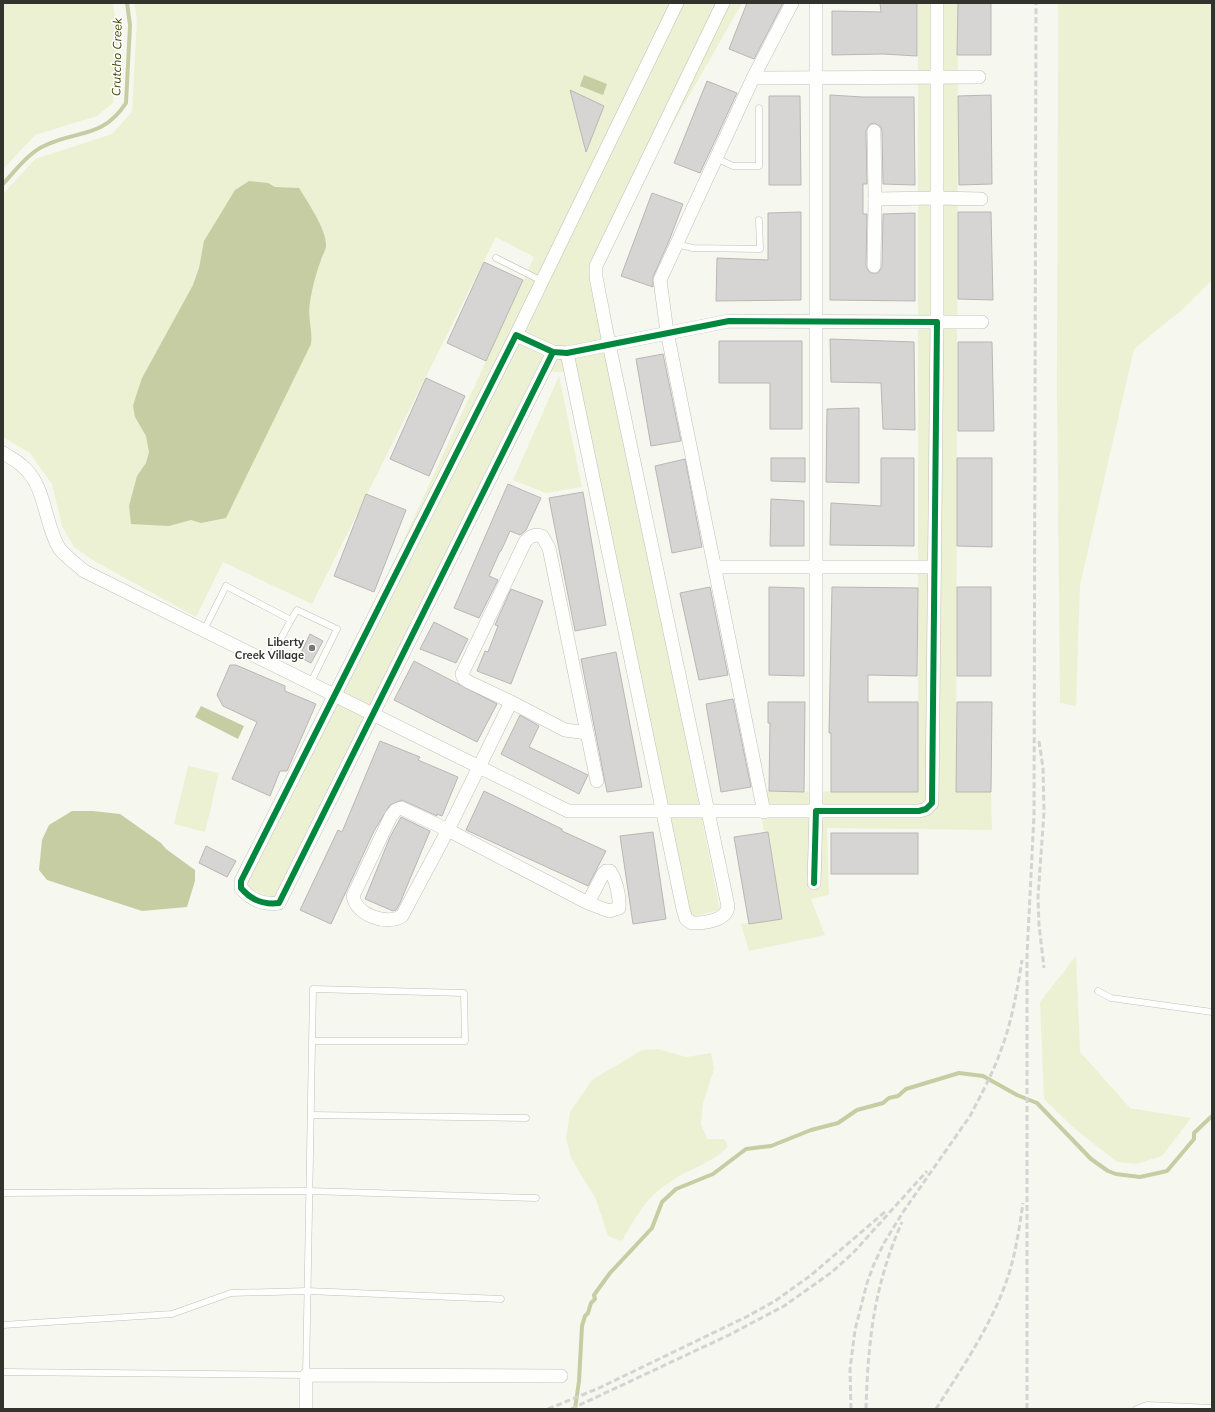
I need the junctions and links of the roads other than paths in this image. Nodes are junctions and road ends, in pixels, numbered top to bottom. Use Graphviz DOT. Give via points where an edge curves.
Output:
graph roads {
  1 [pos="677,3"];
  2 [pos="723,3"];
  3 [pos="792,3"];
  4 [pos="816,3"];
  5 [pos="938,3"];
  6 [pos="938,77"];
  7 [pos="979,77"];
  8 [pos="753,78"];
  9 [pos="816,78"];
  10 [pos="759,108"];
  11 [pos="874,131"];
  12 [pos="716,158"];
  13 [pos="938,198"];
  14 [pos="875,199"];
  15 [pos="981,199"];
  16 [pos="759,220"];
  17 [pos="676,244"];
  18 [pos="496,258"];
  19 [pos="874,266"];
  20 [pos="542,281"];
  21 [pos="817,321"];
  22 [pos="937,322"];
  23 [pos="982,322"];
  24 [pos="667,332"];
  25 [pos="516,335"];
  26 [pos="609,344"];
  27 [pos="553,352"];
  28 [pos="567,353"];
  29 [pos="3,453"];
  30 [pos="816,566"];
  31 [pos="714,567"];
  32 [pos="935,567"];
  33 [pos="291,620"];
  34 [pos="204,630"];
  35 [pos="268,662"];
  36 [pos="310,684"];
  37 [pos="333,696"];
  38 [pos="512,702"];
  39 [pos="373,715"];
  40 [pos="587,733"];
  41 [pos="479,768"];
  42 [pos="597,781"];
  43 [pos="664,812"];
  44 [pos="709,812"];
  45 [pos="764,812"];
  46 [pos="816,812"];
  47 [pos="448,830"];
  48 [pos="814,883"];
  49 [pos="588,903"];
  50 [pos="1098,991"];
  51 [pos="1212,1012"];
  52 [pos="312,1041"];
  53 [pos="311,1115"];
  54 [pos="526,1118"];
  55 [pos="309,1191"];
  56 [pos="3,1193"];
  57 [pos="536,1198"];
  58 [pos="307,1291"];
  59 [pos="501,1299"];
  60 [pos="3,1325"];
  61 [pos="3,1372"];
  62 [pos="306,1375"];
  63 [pos="561,1376"];
  64 [pos="1212,1408"];
  65 [pos="306,1409"];
  66 [pos="1136,1409"];
  1 -- 20 [label="street"];
  2 -- 26 [label="street" via="596,266"];
  3 -- 8 [label="street"];
  4 -- 9 [label="street"];
  5 -- 6 [label="street"];
  6 -- 7 [label="street"];
  6 -- 9 [label="street"];
  6 -- 13 [label="street"];
  8 -- 9 [label="street"];
  8 -- 12 [label="street"];
  9 -- 21 [label="street"];
  10 -- 12 [label="lane" via="759,166 733,166"];
  11 -- 14 [label="street"];
  12 -- 17 [label="street"];
  13 -- 14 [label="street"];
  13 -- 15 [label="street"];
  13 -- 22 [label="street"];
  14 -- 19 [label="street"];
  16 -- 17 [label="lane" via="760,249 693,248"];
  17 -- 24 [label="street" via="660,280"];
  18 -- 20 [label="lane"];
  20 -- 25 [label="street"];
  21 -- 22 [label="street"];
  21 -- 24 [label="street" via="729,321"];
  21 -- 30 [label="street"];
  22 -- 23 [label="street"];
  22 -- 32 [label="street"];
  24 -- 26 [label="street"];
  24 -- 31 [label="street"];
  25 -- 27 [label="street"];
  25 -- 37 [label="street"];
  26 -- 28 [label="street"];
  26 -- 44 [label="street"];
  27 -- 28 [label="street"];
  27 -- 39 [label="street"];
  28 -- 43 [label="street"];
  29 -- 34 [label="street" via="22,465 34,480 49,527 60,549 84,571"];
  30 -- 31 [label="street"];
  30 -- 32 [label="street"];
  30 -- 46 [label="street"];
  31 -- 45 [label="street"];
  32 -- 46 [label="street" via="932,803 919,811"];
  33 -- 34 [label="lane" via="226,586"];
  33 -- 35 [label="lane"];
  33 -- 36 [label="lane" via="298,610 337,629"];
  34 -- 35 [label="street"];
  35 -- 36 [label="street"];
  36 -- 37 [label="street"];
  37 -- 39 [label="street"];
  37 -- 39 [label="street" via="241,881 241,888 255,900 279,903"];
  38 -- 40 [label="street" via="565,730"];
  38 -- 40 [label="street" via="469,682 462,674 525,542 536,535 542,536 549,548"];
  38 -- 41 [label="street"];
  39 -- 41 [label="street"];
  40 -- 42 [label="street"];
  41 -- 43 [label="street" via="568,811"];
  41 -- 47 [label="street"];
  43 -- 44 [label="street"];
  43 -- 44 [label="street" via="686,919 698,923 724,917 728,912"];
  44 -- 45 [label="street"];
  45 -- 46 [label="street"];
  46 -- 48 [label="street"];
  47 -- 47 [label="street" via="407,809 396,810 352,896 354,903 366,912 387,921 402,916"];
  47 -- 49 [label="street"];
  50 -- 51 [label="lane" via="1110,998"];
  52 -- 52 [label="lane" via="465,1041 464,993 313,988"];
  52 -- 53 [label="lane"];
  53 -- 54 [label="lane"];
  53 -- 55 [label="lane"];
  55 -- 56 [label="lane"];
  55 -- 57 [label="lane"];
  55 -- 58 [label="lane"];
  58 -- 59 [label="lane"];
  58 -- 60 [label="lane" via="231,1293 172,1314"];
  58 -- 62 [label="lane"];
  61 -- 62 [label="lane"];
  62 -- 63 [label="street"];
  62 -- 65 [label="street"];
  64 -- 66 [label="lane" via="1147,1405"];
}
